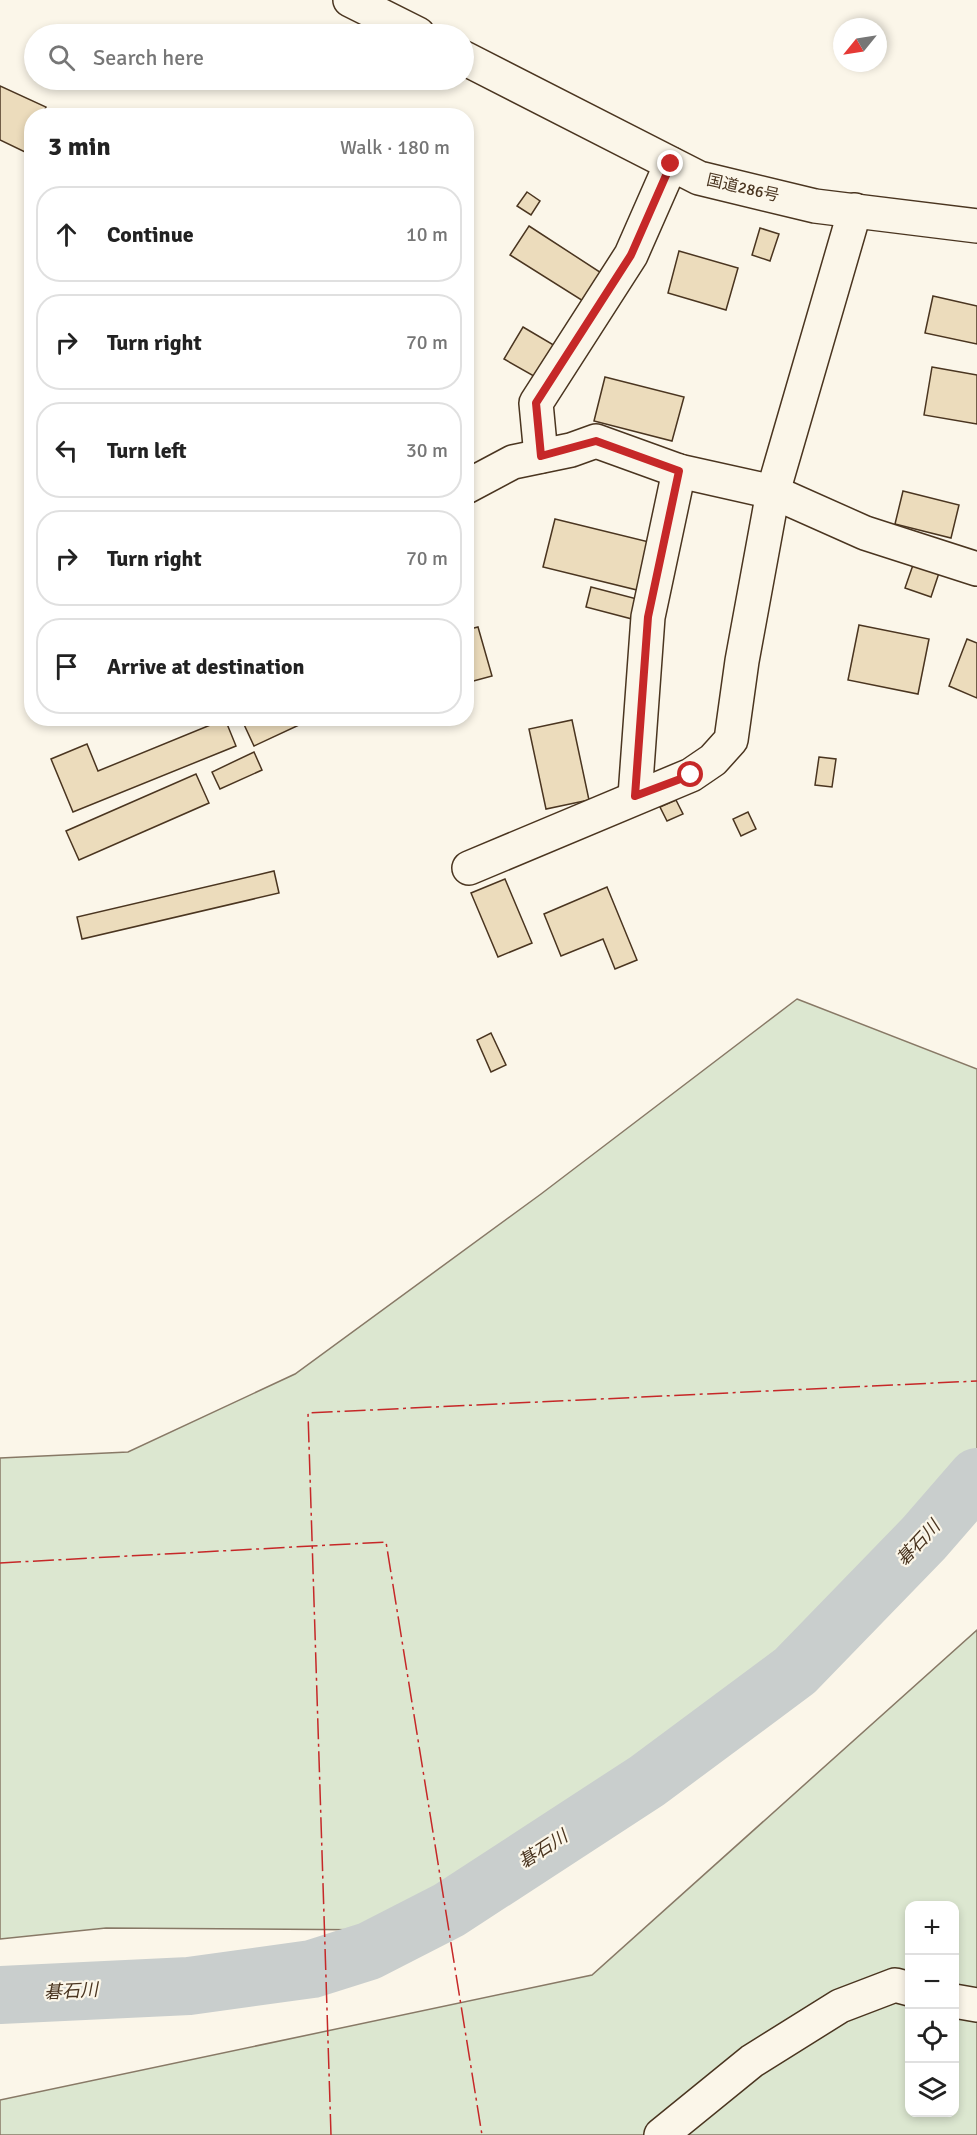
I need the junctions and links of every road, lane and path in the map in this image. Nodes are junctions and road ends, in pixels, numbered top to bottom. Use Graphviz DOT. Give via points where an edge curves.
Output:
graph roads {
  1 [pos="350,0"];
  2 [pos="398,24"];
  3 [pos="474,63"];
  4 [pos="671,164"];
  5 [pos="855,210"];
  6 [pos="977,226"];
  7 [pos="541,456"];
  8 [pos="679,471"];
  9 [pos="474,483"];
  10 [pos="773,492"];
  11 [pos="977,569"];
  12 [pos="635,796"];
  13 [pos="469,868"];
  14 [pos="905,1988"];
  15 [pos="959,2002"];
  16 [pos="977,2005"];
  17 [pos="661,2135"];
  1 -- 2 [label="main road"];
  3 -- 4 [label="main road, 国道286号"];
  4 -- 5 [label="main road, 国道286号" via="699,178 815,206"];
  4 -- 7 [label="main road" via="631,255 536,403"];
  5 -- 6 [label="main road, 国道286号"];
  5 -- 10 [label="main road"];
  7 -- 8 [label="main road" via="596,441"];
  7 -- 9 [label="main road" via="513,462"];
  8 -- 10 [label="main road"];
  8 -- 12 [label="main road" via="648,617"];
  10 -- 11 [label="main road" via="865,533"];
  10 -- 12 [label="main road" via="730,740 713,760 691,775"];
  12 -- 13 [label="main road"];
  14 -- 17 [label="main road" via="895,1985 840,2006 752,2061"];
  15 -- 16 [label="main road"];
}
